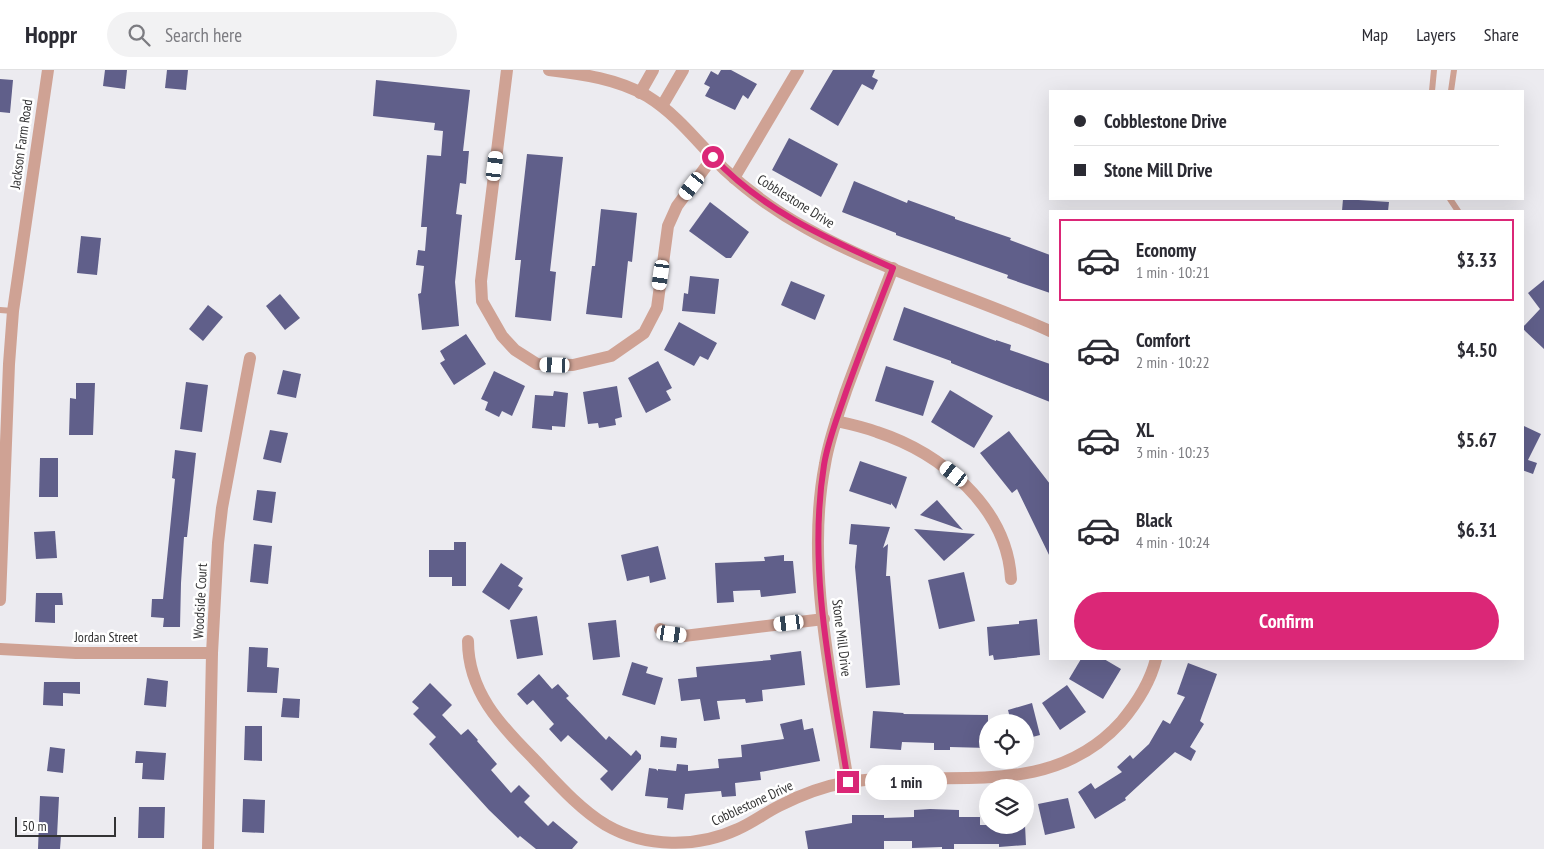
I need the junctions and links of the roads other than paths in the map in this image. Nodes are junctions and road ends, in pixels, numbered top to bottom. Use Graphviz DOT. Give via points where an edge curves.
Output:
graph roads {
  1 [pos="48,70"];
  2 [pos="507,70"];
  3 [pos="550,70"];
  4 [pos="653,70"];
  5 [pos="684,70"];
  6 [pos="798,70"];
  7 [pos="1434,70"];
  8 [pos="1454,70"];
  9 [pos="1432,90"];
  10 [pos="1451,90"];
  11 [pos="640,93"];
  12 [pos="662,106"];
  13 [pos="713,157"];
  14 [pos="734,178"];
  15 [pos="893,268"];
  16 [pos="6,310"];
  17 [pos="1049,331"];
  18 [pos="250,358"];
  19 [pos="836,421"];
  20 [pos="1010,579"];
  21 [pos="0,600"];
  22 [pos="824,618"];
  23 [pos="660,630"];
  24 [pos="468,642"];
  25 [pos="0,649"];
  26 [pos="212,652"];
  27 [pos="1156,660"];
  28 [pos="848,782"];
  29 [pos="208,849"];
  1 -- 16 [label="street, Jackson Farm Road"];
  2 -- 13 [label="street" via="480,281 482,301 502,336 515,350 537,364 573,365 611,356 644,333 657,308 668,226 677,206"];
  3 -- 11 [label="street, Cobblestone Drive" via="589,76"];
  4 -- 11 [label="street"];
  5 -- 12 [label="street"];
  6 -- 14 [label="street"];
  7 -- 9 [label="lane"];
  8 -- 10 [label="lane"];
  11 -- 12 [label="street, Cobblestone Drive"];
  12 -- 13 [label="street, Cobblestone Drive"];
  13 -- 14 [label="street, Cobblestone Drive"];
  14 -- 15 [label="street, Cobblestone Drive" via="807,229"];
  15 -- 17 [label="street, Cobblestone Drive"];
  15 -- 19 [label="street, Stone Mill Drive"];
  16 -- 21 [label="street, Jackson Farm Road" via="9,364"];
  18 -- 26 [label="street, Woodside Court" via="221,517"];
  19 -- 20 [label="street" via="878,432 910,446 954,474 977,498 999,531 1006,547"];
  19 -- 22 [label="street, Stone Mill Drive" via="824,464 820,495"];
  22 -- 23 [label="street" via="684,636"];
  22 -- 28 [label="street, Stone Mill Drive"];
  24 -- 28 [label="street, Cobblestone Drive" via="478,690 505,730 586,811 627,834 671,843 701,841 739,829 806,794"];
  25 -- 26 [label="street, Jordan Street" via="76,653"];
  26 -- 29 [label="street, Woodside Court"];
  27 -- 28 [label="street, Cobblestone Drive" via="1143,692 1130,712 1098,743 1061,763 1017,776"];
}
